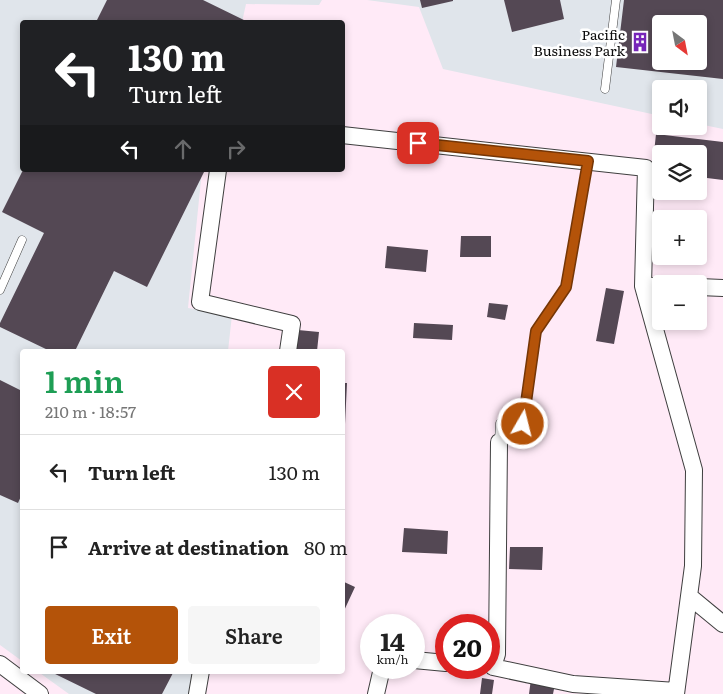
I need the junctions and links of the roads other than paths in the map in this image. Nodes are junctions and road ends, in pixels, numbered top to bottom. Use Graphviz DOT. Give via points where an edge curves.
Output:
graph roads {
  1 [pos="616,0"];
  2 [pos="605,88"];
  3 [pos="345,135"];
  4 [pos="588,161"];
  5 [pos="218,172"];
  6 [pos="22,240"];
  7 [pos="643,286"];
  8 [pos="652,286"];
  9 [pos="707,287"];
  10 [pos="723,288"];
  11 [pos="0,290"];
  12 [pos="288,349"];
  13 [pos="499,442"];
  14 [pos="689,596"];
  15 [pos="497,614"];
  16 [pos="723,624"];
  17 [pos="0,664"];
  18 [pos="500,669"];
  19 [pos="201,674"];
  20 [pos="379,679"];
  21 [pos="676,692"];
  22 [pos="40,694"];
  23 [pos="198,694"];
  24 [pos="376,694"];
  1 -- 2 [label="lane"];
  3 -- 4 [label="street"];
  4 -- 7 [label="street" via="646,168"];
  4 -- 13 [label="lane" via="566,287 536,331 523,424 500,423"];
  5 -- 12 [label="street" via="200,302 292,324"];
  6 -- 11 [label="lane"];
  7 -- 8 [label="street"];
  7 -- 14 [label="street" via="694,470 693,566"];
  9 -- 10 [label="street"];
  13 -- 15 [label="street"];
  14 -- 16 [label="street"];
  14 -- 21 [label="street"];
  17 -- 22 [label="street"];
  18 -- 21 [label="street" via="573,684"];
  19 -- 23 [label="street"];
  20 -- 24 [label="street"];
}
